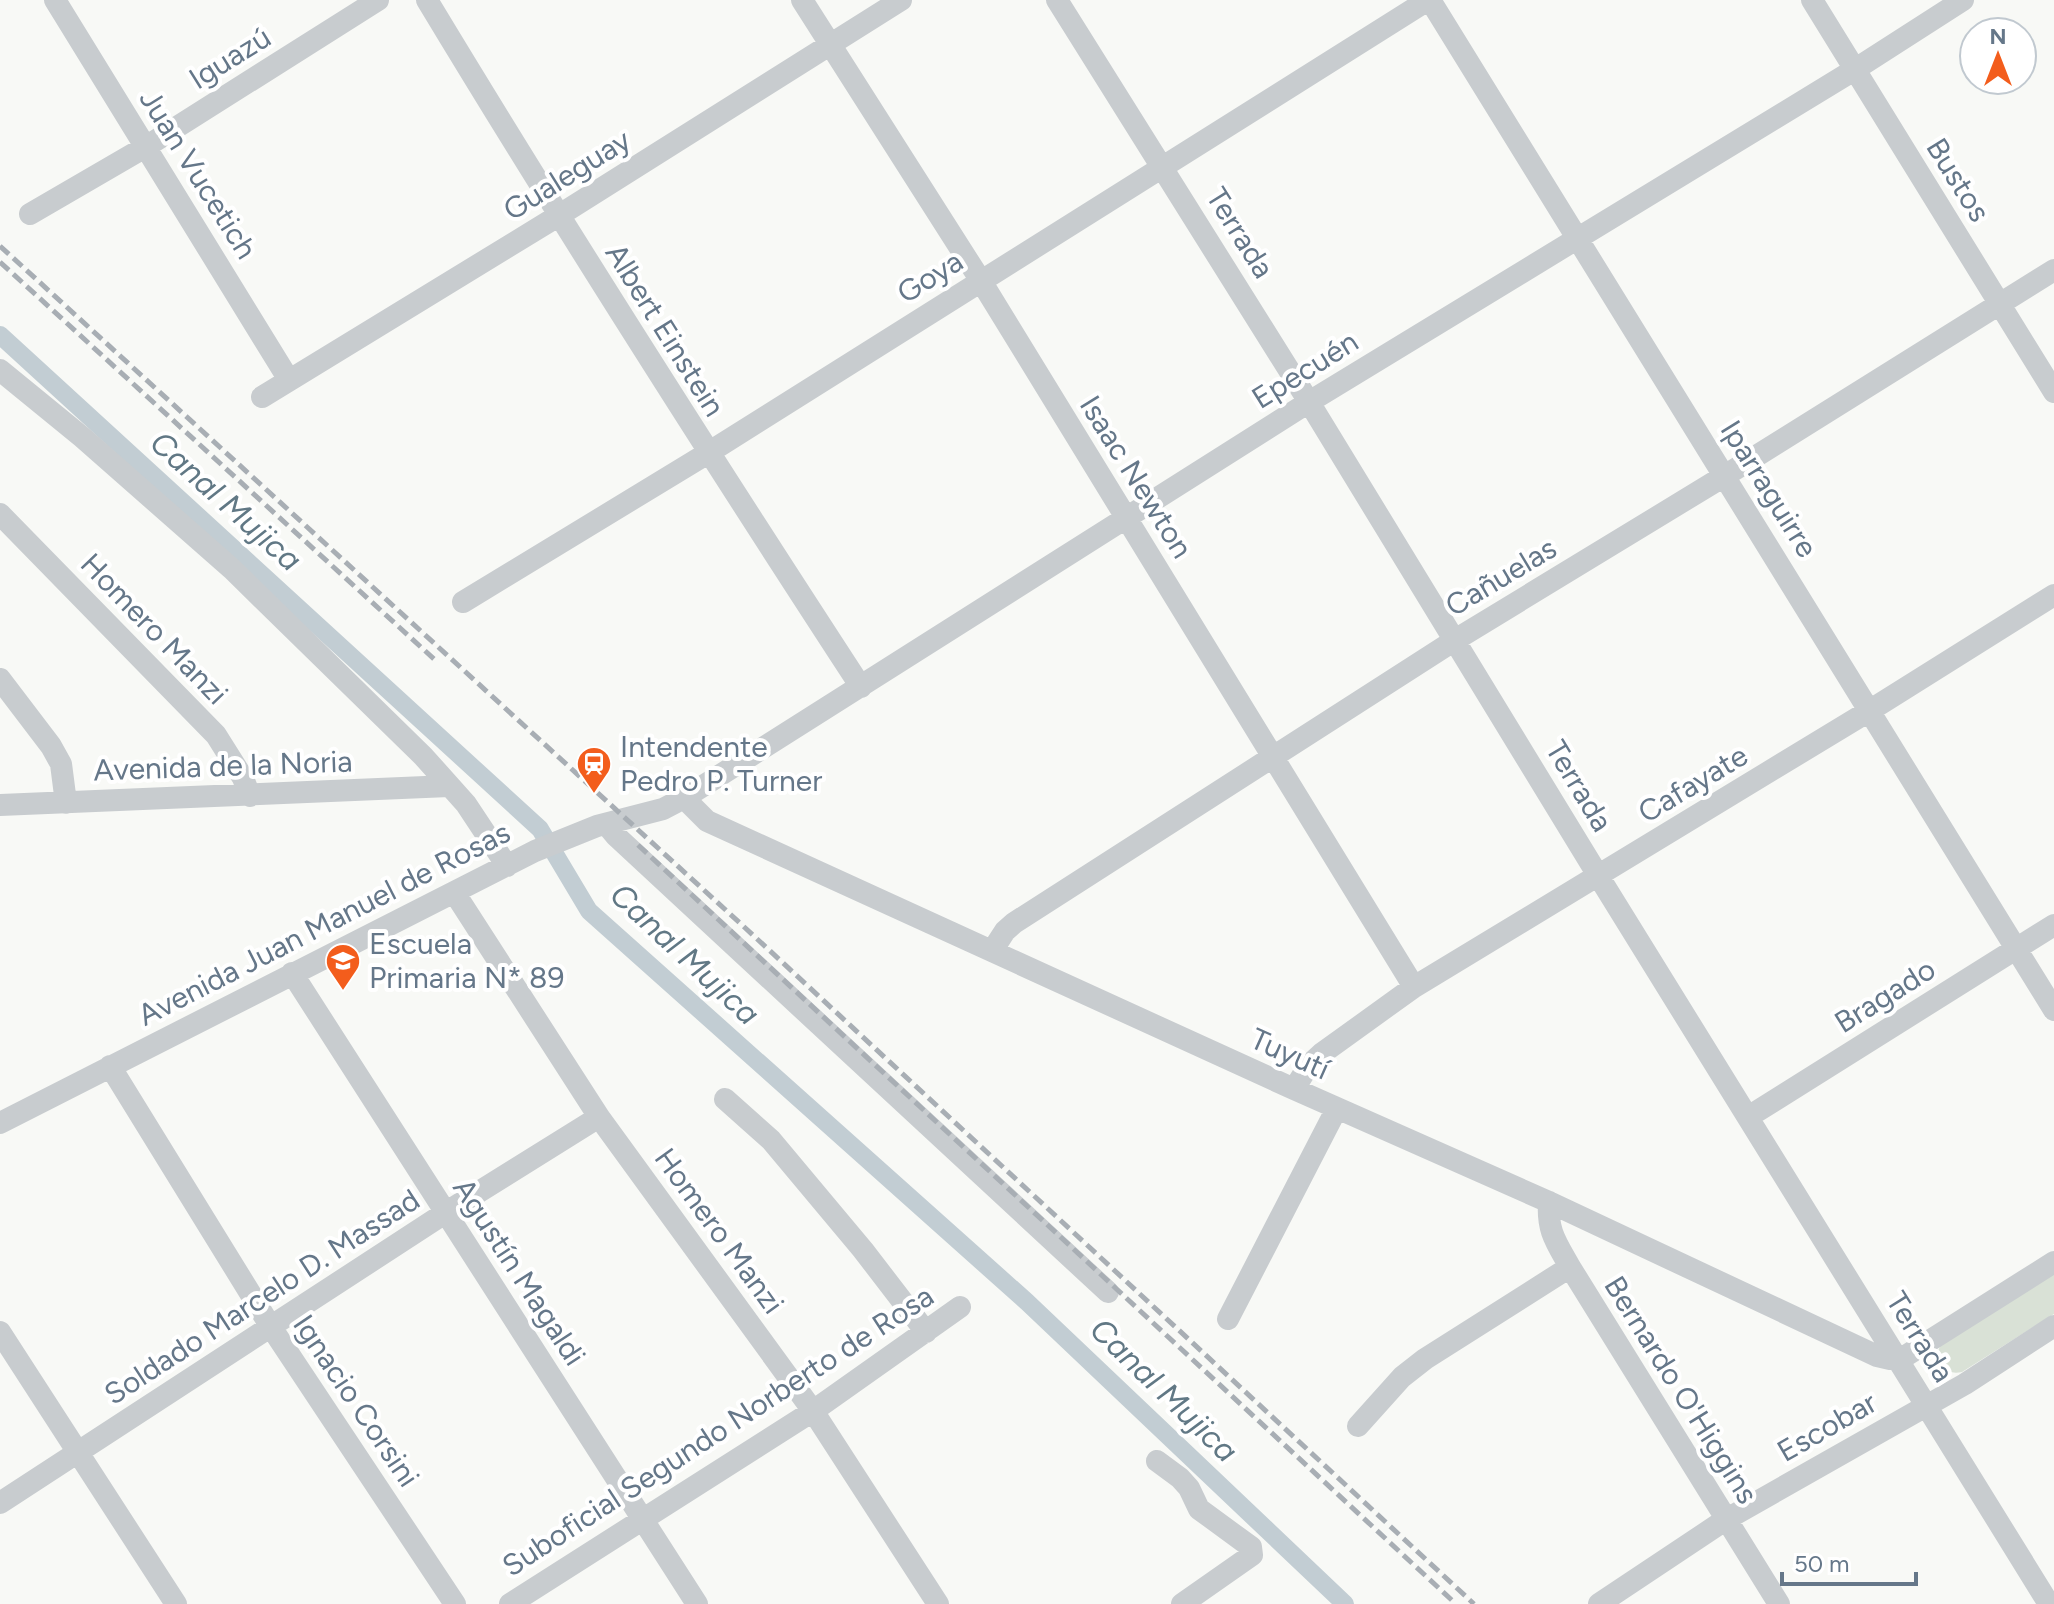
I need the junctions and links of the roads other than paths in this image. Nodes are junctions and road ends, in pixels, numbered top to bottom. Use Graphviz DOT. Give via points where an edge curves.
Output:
graph roads {
  1 [pos="55,0"];
  2 [pos="378,0"];
  3 [pos="427,0"];
  4 [pos="802,0"];
  5 [pos="901,0"];
  6 [pos="1057,0"];
  7 [pos="1429,0"];
  8 [pos="1812,0"];
  9 [pos="1963,0"];
  10 [pos="830,45"];
  11 [pos="1854,70"];
  12 [pos="147,146"];
  13 [pos="1163,166"];
  14 [pos="30,214"];
  15 [pos="558,216"];
  16 [pos="1577,238"];
  17 [pos="2054,270"];
  18 [pos="981,281"];
  19 [pos="1999,304"];
  20 [pos="0,371"];
  21 [pos="289,380"];
  22 [pos="2054,392"];
  23 [pos="262,397"];
  24 [pos="1309,402"];
  25 [pos="708,453"];
  26 [pos="1726,475"];
  27 [pos="0,514"];
  28 [pos="1126,518"];
  29 [pos="2054,595"];
  30 [pos="463,602"];
  31 [pos="1455,640"];
  32 [pos="0,679"];
  33 [pos="861,687"];
  34 [pos="1869,711"];
  35 [pos="1273,756"];
  36 [pos="449,786"];
  37 [pos="250,796"];
  38 [pos="684,798"];
  39 [pos="66,803"];
  40 [pos="0,805"];
  41 [pos="606,824"];
  42 [pos="507,866"];
  43 [pos="1599,877"];
  44 [pos="454,892"];
  45 [pos="2054,925"];
  46 [pos="2017,949"];
  47 [pos="992,951"];
  48 [pos="292,973"];
  49 [pos="1414,987"];
  50 [pos="2054,1010"];
  51 [pos="110,1066"];
  52 [pos="1294,1089"];
  53 [pos="725,1099"];
  54 [pos="1337,1108"];
  55 [pos="599,1117"];
  56 [pos="1748,1117"];
  57 [pos="0,1123"];
  58 [pos="1549,1202"];
  59 [pos="445,1213"];
  60 [pos="2054,1262"];
  61 [pos="1570,1267"];
  62 [pos="1108,1292"];
  63 [pos="960,1307"];
  64 [pos="1228,1319"];
  65 [pos="2054,1326"];
  66 [pos="271,1327"];
  67 [pos="0,1332"];
  68 [pos="926,1332"];
  69 [pos="1887,1357"];
  70 [pos="1911,1380"];
  71 [pos="1965,1384"];
  72 [pos="1926,1405"];
  73 [pos="813,1411"];
  74 [pos="1358,1426"];
  75 [pos="79,1454"];
  76 [pos="1157,1461"];
  77 [pos="0,1503"];
  78 [pos="1725,1520"];
  79 [pos="643,1521"];
  80 [pos="176,1604"];
  81 [pos="455,1604"];
  82 [pos="510,1604"];
  83 [pos="697,1604"];
  84 [pos="938,1604"];
  85 [pos="1182,1604"];
  86 [pos="1599,1604"];
  87 [pos="1779,1604"];
  88 [pos="2049,1604"];
  1 -- 12 [label="street, Juan Vucetich"];
  2 -- 12 [label="street, Iguazú"];
  3 -- 15 [label="street, Albert Einstein"];
  4 -- 10 [label="street, Isaac Newton"];
  5 -- 10 [label="street, Gualeguay"];
  6 -- 13 [label="street, Terrada"];
  7 -- 13 [label="street, Goya"];
  7 -- 16 [label="street, Iparraguirre"];
  8 -- 11 [label="street, Bustos"];
  9 -- 11 [label="street, Epecuén"];
  10 -- 15 [label="street, Gualeguay"];
  10 -- 18 [label="street, Isaac Newton"];
  11 -- 16 [label="street, Epecuén"];
  11 -- 19 [label="street, Bustos"];
  12 -- 14 [label="street, Iguazú"];
  12 -- 21 [label="street, Juan Vucetich"];
  13 -- 18 [label="street, Goya"];
  13 -- 24 [label="street, Terrada"];
  15 -- 21 [label="street, Gualeguay"];
  15 -- 25 [label="street, Albert Einstein"];
  16 -- 24 [label="street, Epecuén"];
  16 -- 26 [label="street, Iparraguirre"];
  17 -- 19 [label="street, Cañuelas"];
  18 -- 25 [label="street, Goya"];
  18 -- 28 [label="street, Isaac Newton"];
  19 -- 22 [label="street, Bustos"];
  19 -- 26 [label="street, Cañuelas"];
  20 -- 36 [label="street" via="232,569"];
  21 -- 23 [label="street, Gualeguay"];
  24 -- 28 [label="street, Epecuén"];
  24 -- 31 [label="street, Terrada"];
  25 -- 30 [label="street, Goya"];
  25 -- 33 [label="street, Albert Einstein"];
  26 -- 31 [label="street, Cañuelas"];
  26 -- 34 [label="street, Iparraguirre"];
  27 -- 37 [label="street, Homero Manzi" via="216,735"];
  28 -- 33 [label="street, Epecuén"];
  28 -- 35 [label="street, Isaac Newton"];
  29 -- 34 [label="street, Cafayate"];
  31 -- 35 [label="street, Cañuelas"];
  31 -- 43 [label="street, Terrada"];
  32 -- 39 [label="street" via="61,764"];
  33 -- 38 [label="street, Epecuén"];
  34 -- 43 [label="street, Cafayate"];
  34 -- 46 [label="street, Iparraguirre"];
  35 -- 47 [label="street, Cañuelas" via="1014,923"];
  35 -- 49 [label="street, Isaac Newton"];
  36 -- 37 [label="street, Avenida de la Noria"];
  36 -- 42 [label="street" via="479,820"];
  37 -- 39 [label="street, Avenida de la Noria"];
  38 -- 41 [label="street, Avenida Juan Manuel de Rosas"];
  38 -- 47 [label="street, Tuyutí" via="707,821"];
  39 -- 40 [label="street, Avenida de la Noria"];
  41 -- 42 [label="street, Avenida Juan Manuel de Rosas"];
  41 -- 62 [label="street"];
  42 -- 44 [label="street, Avenida Juan Manuel de Rosas"];
  43 -- 49 [label="street, Cafayate"];
  43 -- 56 [label="street, Terrada"];
  44 -- 48 [label="street, Avenida Juan Manuel de Rosas"];
  44 -- 55 [label="street, Homero Manzi"];
  45 -- 46 [label="street, Bragado"];
  46 -- 50 [label="street, Iparraguirre"];
  46 -- 56 [label="street, Bragado"];
  47 -- 52 [label="street, Tuyutí"];
  48 -- 51 [label="street, Avenida Juan Manuel de Rosas"];
  48 -- 59 [label="street, Agustín Magaldi"];
  49 -- 52 [label="street, Cafayate" via="1321,1054"];
  51 -- 57 [label="street, Avenida Juan Manuel de Rosas"];
  51 -- 66 [label="street, Ignacio Corsini"];
  52 -- 54 [label="street, Tuyutí"];
  53 -- 68 [label="street" via="771,1140"];
  54 -- 58 [label="street, Tuyutí"];
  54 -- 64 [label="street"];
  55 -- 59 [label="street, Soldado Marcelo D. Massad"];
  55 -- 73 [label="street, Homero Manzi"];
  56 -- 69 [label="street, Terrada"];
  58 -- 61 [label="street, Bernardo O'Higgins" via="1551,1233"];
  58 -- 69 [label="street, Tuyutí"];
  59 -- 66 [label="street, Soldado Marcelo D. Massad"];
  59 -- 79 [label="street, Agustín Magaldi"];
  60 -- 69 [label="street, Escobar" via="1929,1343"];
  61 -- 74 [label="street" via="1425,1359"];
  61 -- 78 [label="street, Bernardo O'Higgins"];
  63 -- 68 [label="street, Suboficial Segundo Norberto de Rosa"];
  65 -- 71 [label="street, Escobar"];
  66 -- 75 [label="street, Soldado Marcelo D. Massad"];
  66 -- 81 [label="street, Ignacio Corsini"];
  67 -- 75 [label="street"];
  68 -- 73 [label="street, Suboficial Segundo Norberto de Rosa"];
  69 -- 70 [label="street, Terrada"];
  70 -- 71 [label="street, Escobar" via="1933,1386"];
  70 -- 72 [label="street, Terrada"];
  71 -- 72 [label="street, Escobar"];
  72 -- 78 [label="street, Escobar"];
  72 -- 88 [label="street, Terrada"];
  73 -- 79 [label="street, Suboficial Segundo Norberto de Rosa"];
  73 -- 84 [label="street, Homero Manzi"];
  75 -- 77 [label="street, Soldado Marcelo D. Massad"];
  75 -- 80 [label="street"];
  76 -- 85 [label="street" via="1189,1488 1199,1509 1251,1547 1252,1555"];
  78 -- 86 [label="street, Escobar"];
  78 -- 87 [label="street, Bernardo O'Higgins"];
  79 -- 82 [label="street, Suboficial Segundo Norberto de Rosa"];
  79 -- 83 [label="street, Agustín Magaldi"];
}
